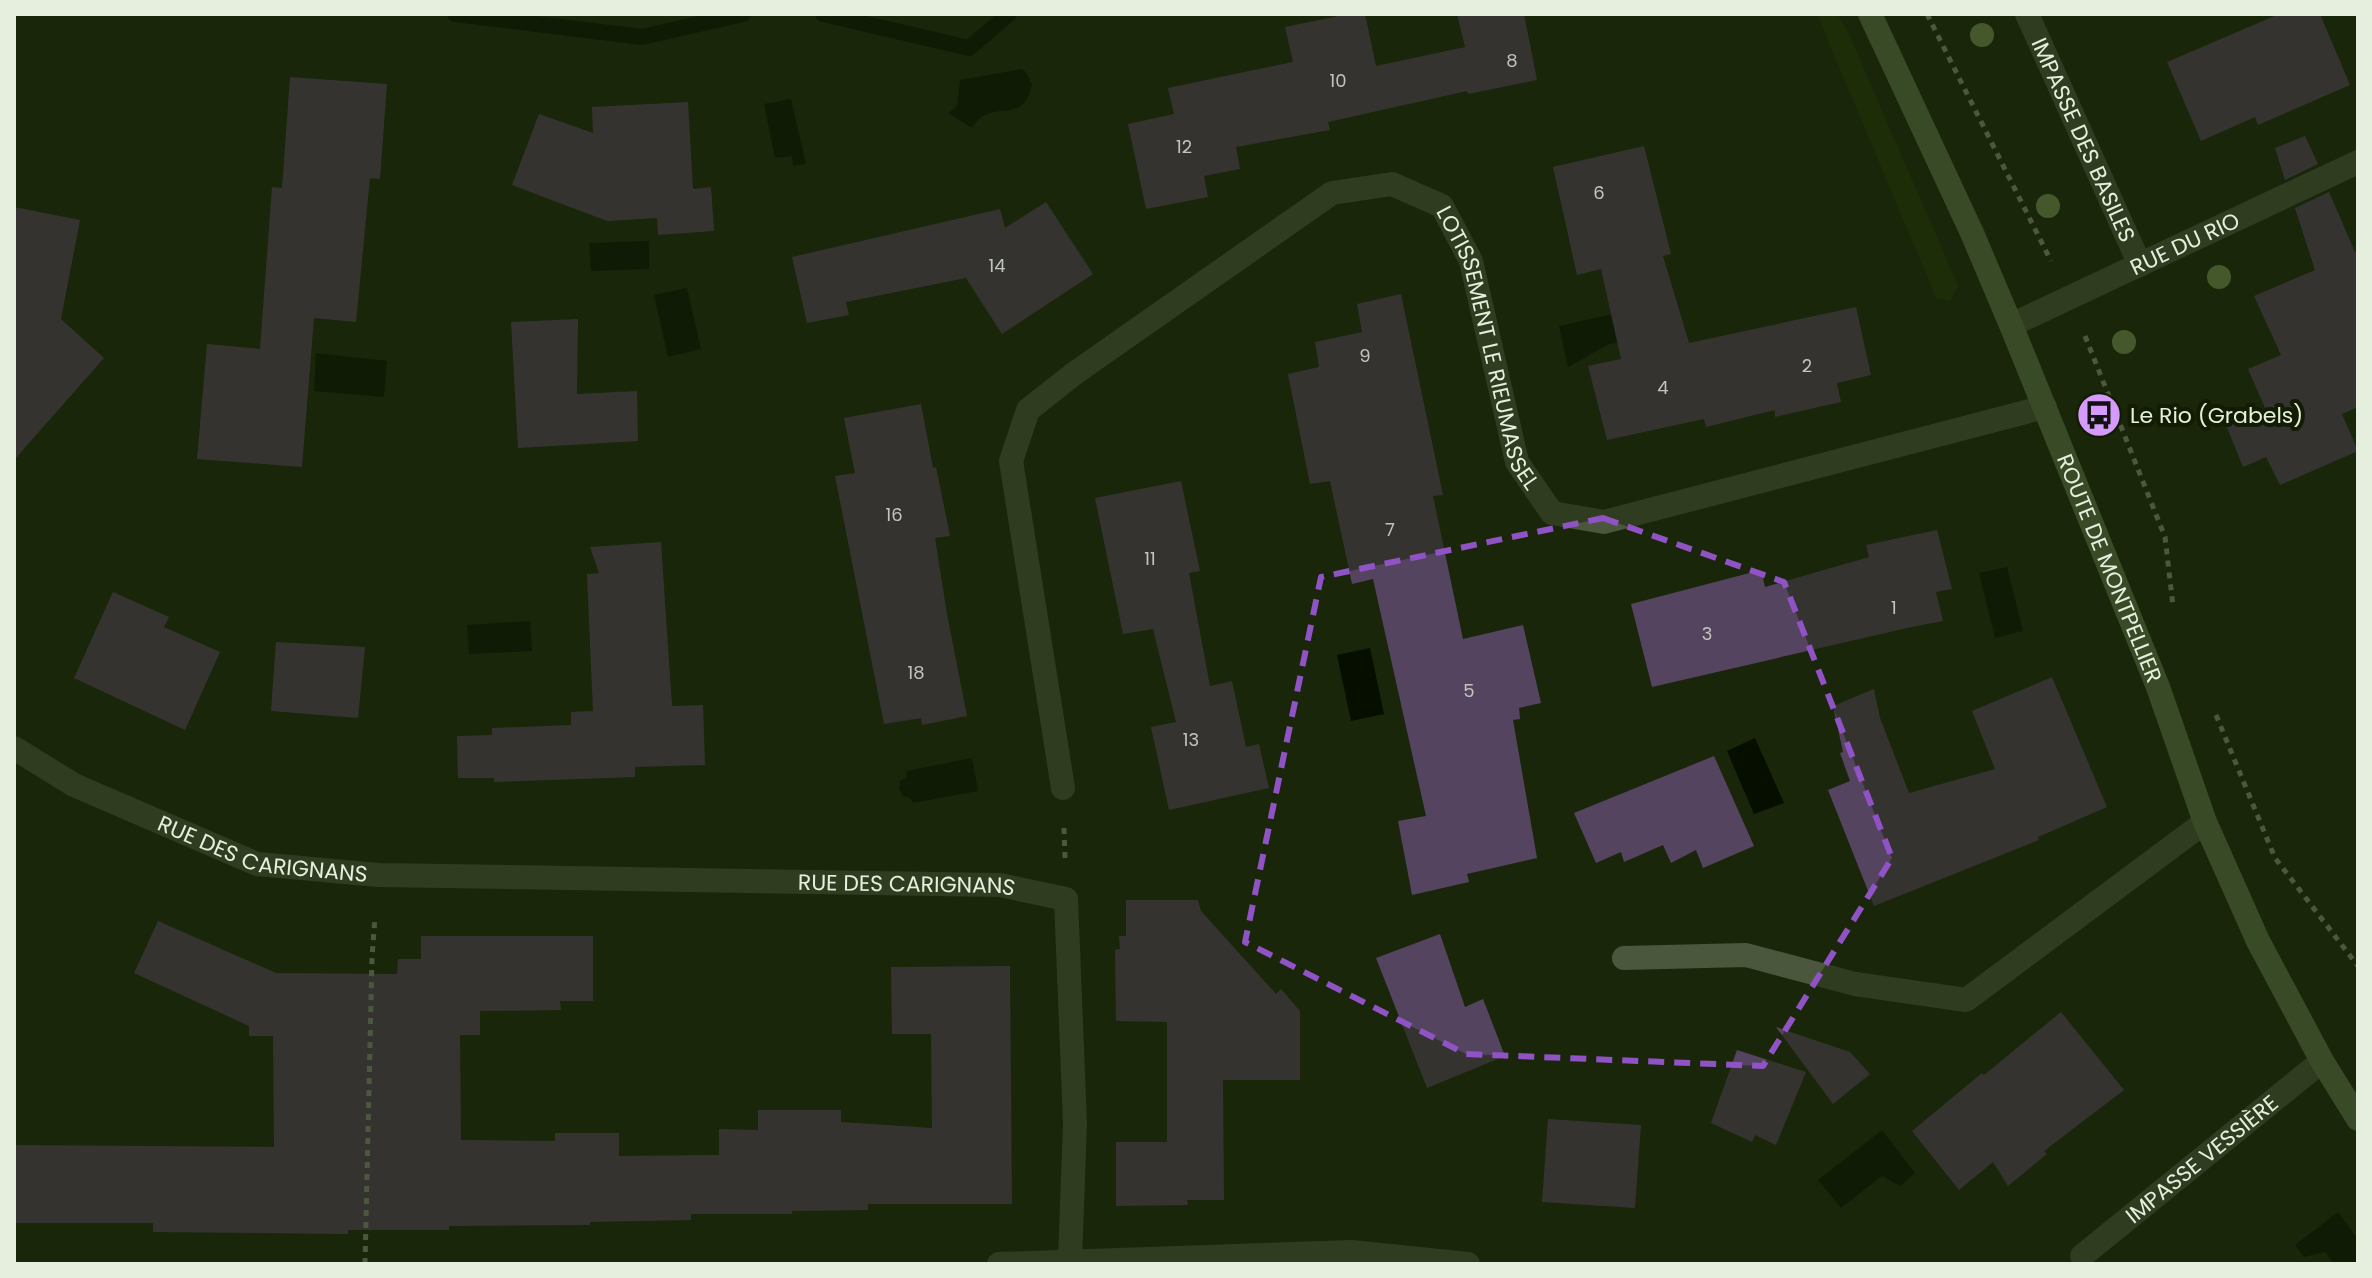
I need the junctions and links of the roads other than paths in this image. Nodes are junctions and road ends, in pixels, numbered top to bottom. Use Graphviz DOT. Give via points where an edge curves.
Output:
graph roads {
  1 [pos="1870,14"];
  2 [pos="2027,14"];
  3 [pos="2358,162"];
  4 [pos="2140,265"];
  5 [pos="2011,325"];
  6 [pos="2045,407"];
  7 [pos="14,748"];
  8 [pos="1063,788"];
  9 [pos="2205,822"];
  10 [pos="1624,958"];
  11 [pos="2322,1061"];
  12 [pos="2358,1119"];
  13 [pos="2082,1256"];
  14 [pos="1070,1260"];
  15 [pos="999,1264"];
  16 [pos="1468,1264"];
  1 -- 5 [label="street, ROUTE DE MONTPELLIER"];
  2 -- 4 [label="street, IMPASSE DES BASILES"];
  3 -- 4 [label="street, RUE DU RIO"];
  4 -- 5 [label="street, RUE DU RIO"];
  5 -- 6 [label="street, ROUTE DE MONTPELLIER"];
  6 -- 8 [label="street, LOTISSEMENT LE RIEUMASSEL" via="1604,522 1552,513 1517,462 1471,261 1442,206 1392,184 1332,193 1028,410 1011,461"];
  6 -- 9 [label="street, ROUTE DE MONTPELLIER" via="2158,687"];
  7 -- 14 [label="street, RUE DES CARIGNANS" via="74,785 257,864 378,875 1000,885 1066,899 1075,1124"];
  9 -- 10 [label="street" via="1966,1000 1855,984 1746,955"];
  9 -- 11 [label="street, ROUTE DE MONTPELLIER" via="2258,941"];
  11 -- 12 [label="street, ROUTE DE MONTPELLIER"];
  11 -- 13 [label="street, IMPASSE VESSIÈRE"];
  14 -- 15 [label="street"];
  14 -- 16 [label="street" via="1351,1252"];
}
